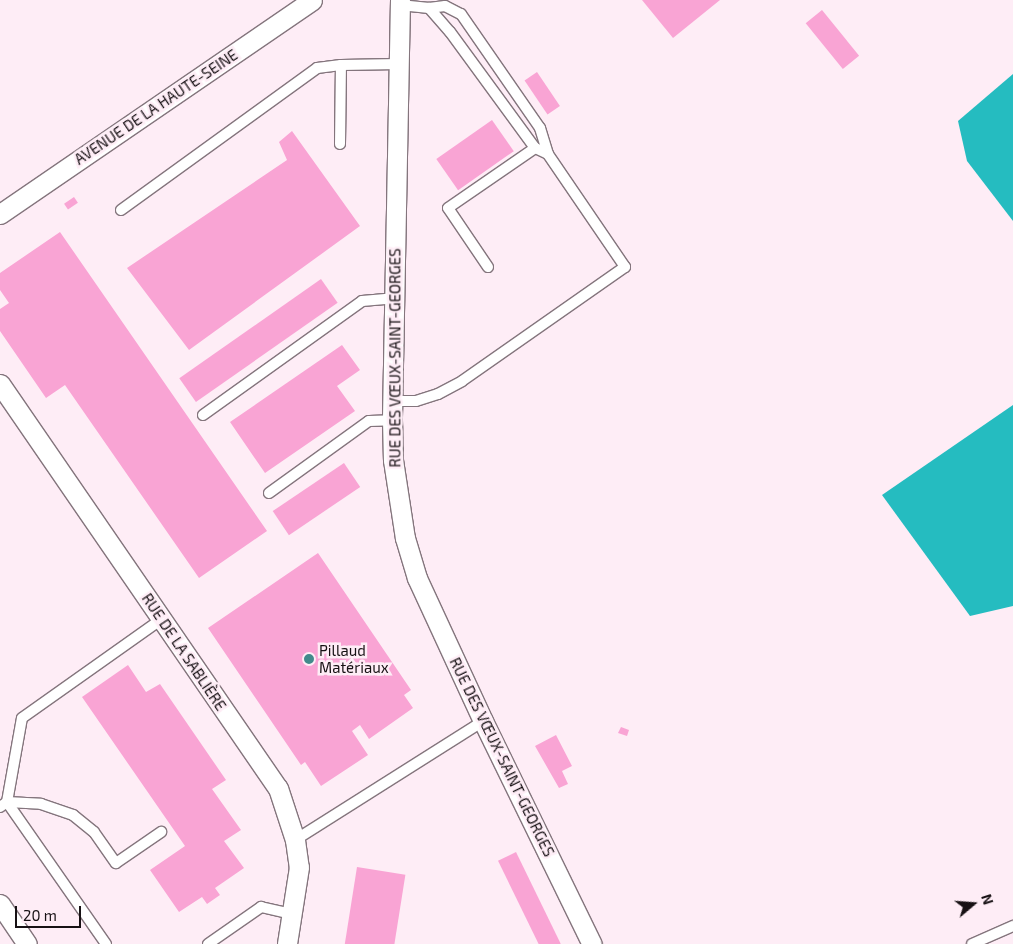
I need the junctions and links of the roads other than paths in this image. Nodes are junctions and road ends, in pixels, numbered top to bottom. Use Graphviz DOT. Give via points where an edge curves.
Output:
graph roads {
  1 [pos="312,0"];
  2 [pos="400,3"];
  3 [pos="429,8"];
  4 [pos="341,64"];
  5 [pos="399,64"];
  6 [pos="340,144"];
  7 [pos="535,148"];
  8 [pos="548,154"];
  9 [pos="121,210"];
  10 [pos="0,214"];
  11 [pos="488,267"];
  12 [pos="394,298"];
  13 [pos="0,384"];
  14 [pos="392,401"];
  15 [pos="203,415"];
  16 [pos="392,420"];
  17 [pos="269,493"];
  18 [pos="162,619"];
  19 [pos="483,721"];
  20 [pos="3,804"];
  21 [pos="161,832"];
  22 [pos="295,840"];
  23 [pos="0,904"];
  24 [pos="291,914"];
  25 [pos="1013,926"];
  26 [pos="27,944"];
  27 [pos="106,944"];
  28 [pos="208,944"];
  29 [pos="287,944"];
  30 [pos="592,944"];
  31 [pos="972,944"];
  1 -- 10 [label="street, AVENUE DE LA HAUTE-SEINE"];
  2 -- 3 [label="lane"];
  2 -- 5 [label="street, RUE DES VŒUX-SAINT-GEORGES"];
  3 -- 7 [label="lane"];
  3 -- 8 [label="lane" via="445,6 461,14 540,128"];
  4 -- 5 [label="lane"];
  4 -- 6 [label="lane"];
  4 -- 9 [label="lane" via="317,68"];
  5 -- 12 [label="street, RUE DES VŒUX-SAINT-GEORGES"];
  7 -- 8 [label="lane"];
  7 -- 11 [label="lane" via="448,208"];
  8 -- 14 [label="lane" via="625,267 462,381 416,401"];
  12 -- 14 [label="street, RUE DES VŒUX-SAINT-GEORGES"];
  12 -- 15 [label="lane" via="362,301"];
  13 -- 18 [label="street, RUE DE LA SABLIÈRE"];
  14 -- 16 [label="street, RUE DES VŒUX-SAINT-GEORGES"];
  16 -- 17 [label="lane" via="369,421"];
  16 -- 19 [label="street, RUE DES VŒUX-SAINT-GEORGES" via="393,460 405,538 417,578"];
  18 -- 20 [label="lane" via="22,718"];
  18 -- 22 [label="street, RUE DE LA SABLIÈRE" via="278,788"];
  19 -- 22 [label="lane"];
  19 -- 30 [label="street, RUE DES VŒUX-SAINT-GEORGES"];
  20 -- 21 [label="lane" via="42,804 74,815 94,832 116,863"];
  20 -- 27 [label="lane"];
  22 -- 24 [label="street, RUE DE LA SABLIÈRE" via="298,867"];
  23 -- 26 [label="street"];
  24 -- 28 [label="lane" via="261,907"];
  24 -- 29 [label="street, RUE DE LA SABLIÈRE"];
  25 -- 31 [label="lane"];
}
